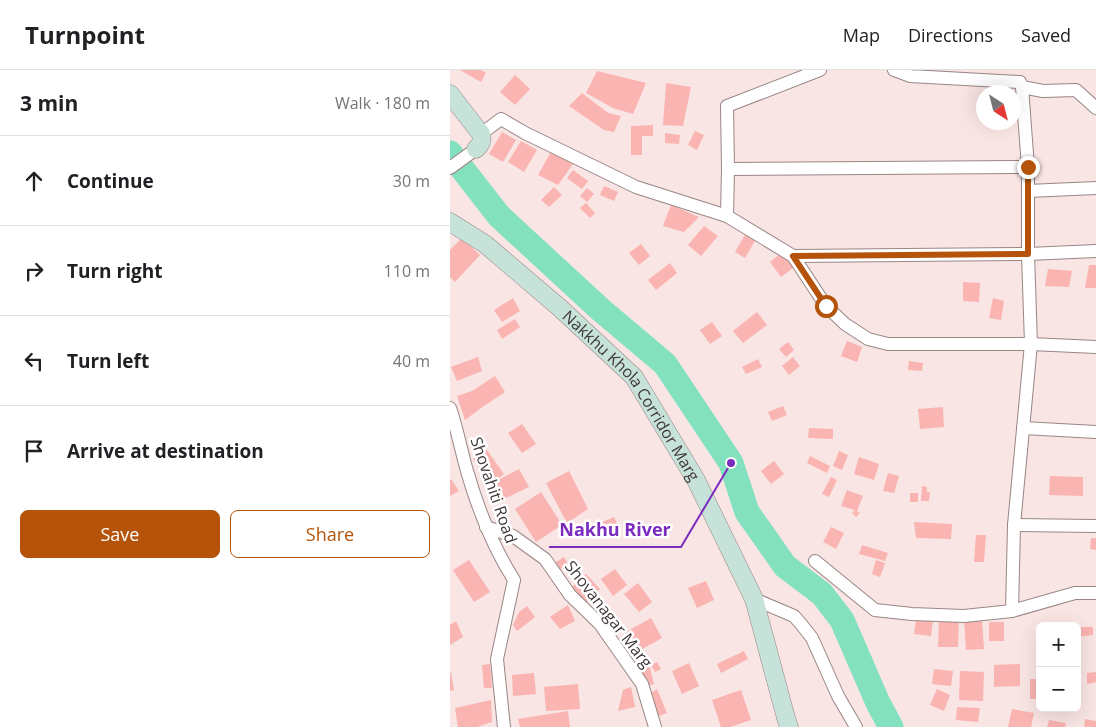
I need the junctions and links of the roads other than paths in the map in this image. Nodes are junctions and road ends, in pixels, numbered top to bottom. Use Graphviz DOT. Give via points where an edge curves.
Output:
graph roads {
  1 [pos="820,70"];
  2 [pos="894,70"];
  3 [pos="1022,87"];
  4 [pos="450,94"];
  5 [pos="1096,108"];
  6 [pos="478,142"];
  7 [pos="1028,167"];
  8 [pos="450,168"];
  9 [pos="728,169"];
  10 [pos="1096,188"];
  11 [pos="1028,191"];
  12 [pos="728,216"];
  13 [pos="450,222"];
  14 [pos="1096,251"];
  15 [pos="1028,254"];
  16 [pos="793,256"];
  17 [pos="1031,344"];
  18 [pos="1096,347"];
  19 [pos="451,412"];
  20 [pos="1023,428"];
  21 [pos="1096,432"];
  22 [pos="1014,526"];
  23 [pos="1096,526"];
  24 [pos="486,527"];
  25 [pos="815,561"];
  26 [pos="1096,593"];
  27 [pos="754,599"];
  28 [pos="1012,611"];
  29 [pos="504,727"];
  30 [pos="654,727"];
  31 [pos="789,727"];
  32 [pos="856,727"];
  1 -- 9 [label="street" via="727,106"];
  2 -- 3 [label="street" via="910,76 1020,82"];
  3 -- 5 [label="street" via="1076,90"];
  3 -- 7 [label="street"];
  4 -- 6 [label="street"];
  6 -- 8 [label="street"];
  6 -- 12 [label="street" via="501,119 636,187"];
  7 -- 9 [label="street"];
  7 -- 11 [label="street"];
  9 -- 12 [label="street"];
  10 -- 11 [label="street"];
  11 -- 15 [label="street"];
  12 -- 16 [label="street"];
  13 -- 27 [label="street, Nakkhu Khola Corridor Marg" via="484,244 560,308 634,377 696,480"];
  14 -- 15 [label="street"];
  15 -- 16 [label="street"];
  15 -- 17 [label="street"];
  16 -- 17 [label="street" via="826,306 868,339 888,344"];
  17 -- 18 [label="street"];
  17 -- 20 [label="street"];
  19 -- 24 [label="street, Shovahiti Road"];
  20 -- 21 [label="street"];
  20 -- 22 [label="street"];
  22 -- 23 [label="street"];
  22 -- 28 [label="street"];
  24 -- 29 [label="street, Shovahiti Road" via="514,580 497,658"];
  24 -- 30 [label="street, Shovanagar Marg" via="513,536 545,559 570,595 600,624 642,684"];
  25 -- 28 [label="street" via="875,610 964,616"];
  26 -- 28 [label="street" via="1075,593"];
  27 -- 31 [label="street, Nakkhu Khola Corridor Marg"];
  27 -- 32 [label="street" via="794,616 801,624 812,638"];
}
